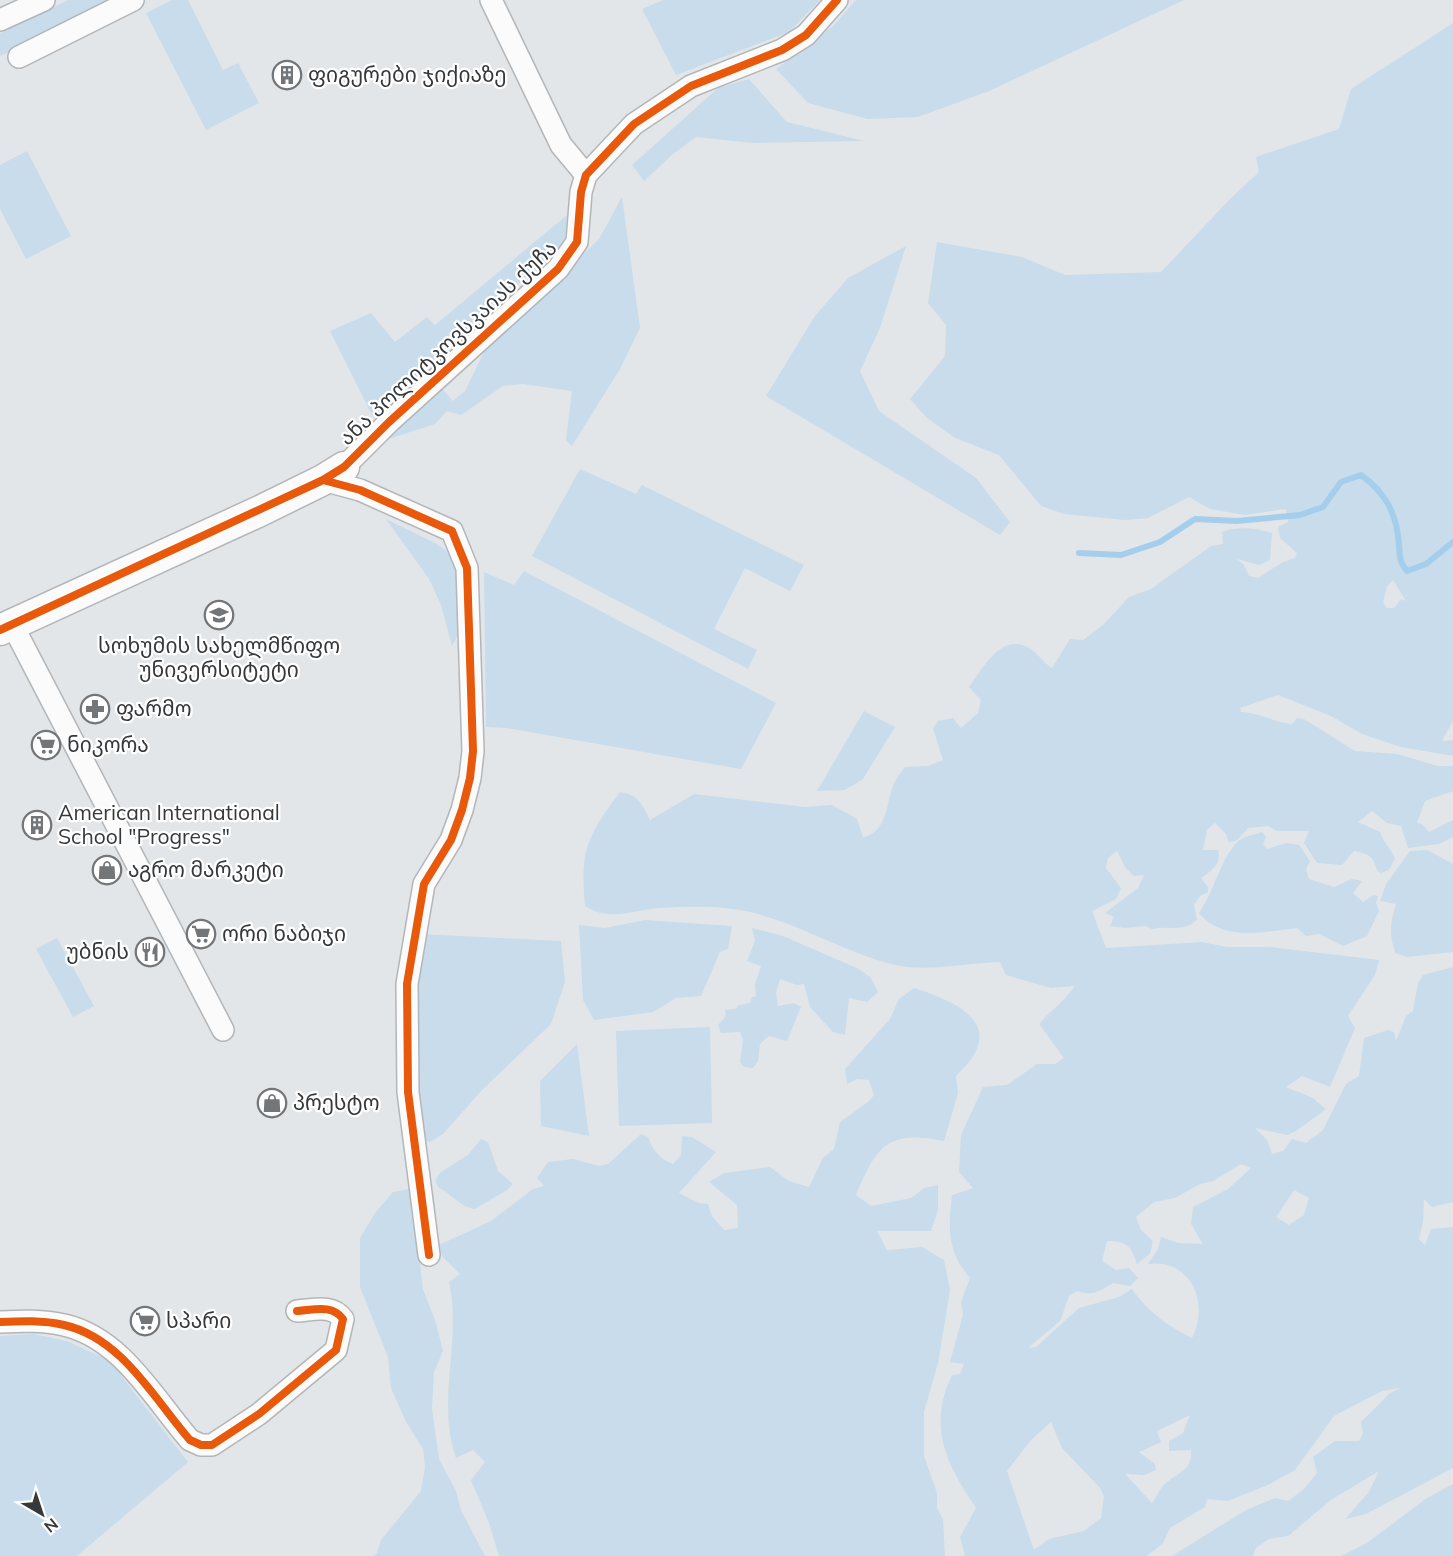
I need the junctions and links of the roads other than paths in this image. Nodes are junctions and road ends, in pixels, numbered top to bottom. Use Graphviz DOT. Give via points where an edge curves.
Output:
graph roads {
  1 [pos="44,0"];
  2 [pos="133,0"];
  3 [pos="491,0"];
  4 [pos="837,0"];
  5 [pos="0,20"];
  6 [pos="19,57"];
  7 [pos="586,175"];
  8 [pos="333,474"];
  9 [pos="7,628"];
  10 [pos="223,1030"];
  11 [pos="429,1255"];
  12 [pos="297,1311"];
  13 [pos="0,1322"];
  1 -- 5 [label="street"];
  2 -- 6 [label="street"];
  3 -- 7 [label="street" via="561,145"];
  4 -- 7 [label="street" via="806,34 782,50 692,86 634,123"];
  7 -- 8 [label="street, ანა პოლიტკოვსკაიას ქუჩა" via="577,242 558,269"];
  8 -- 9 [label="street, ანა პოლიტკოვსკაიას ქუჩა"];
  8 -- 11 [label="street" via="452,531 467,568 473,751 470,778 451,840 424,884 407,984 408,1092"];
  9 -- 10 [label="street"];
  12 -- 13 [label="street" via="339,1312 343,1329 336,1350 259,1414 212,1445 190,1440 114,1349 95,1337 65,1325"];
}
